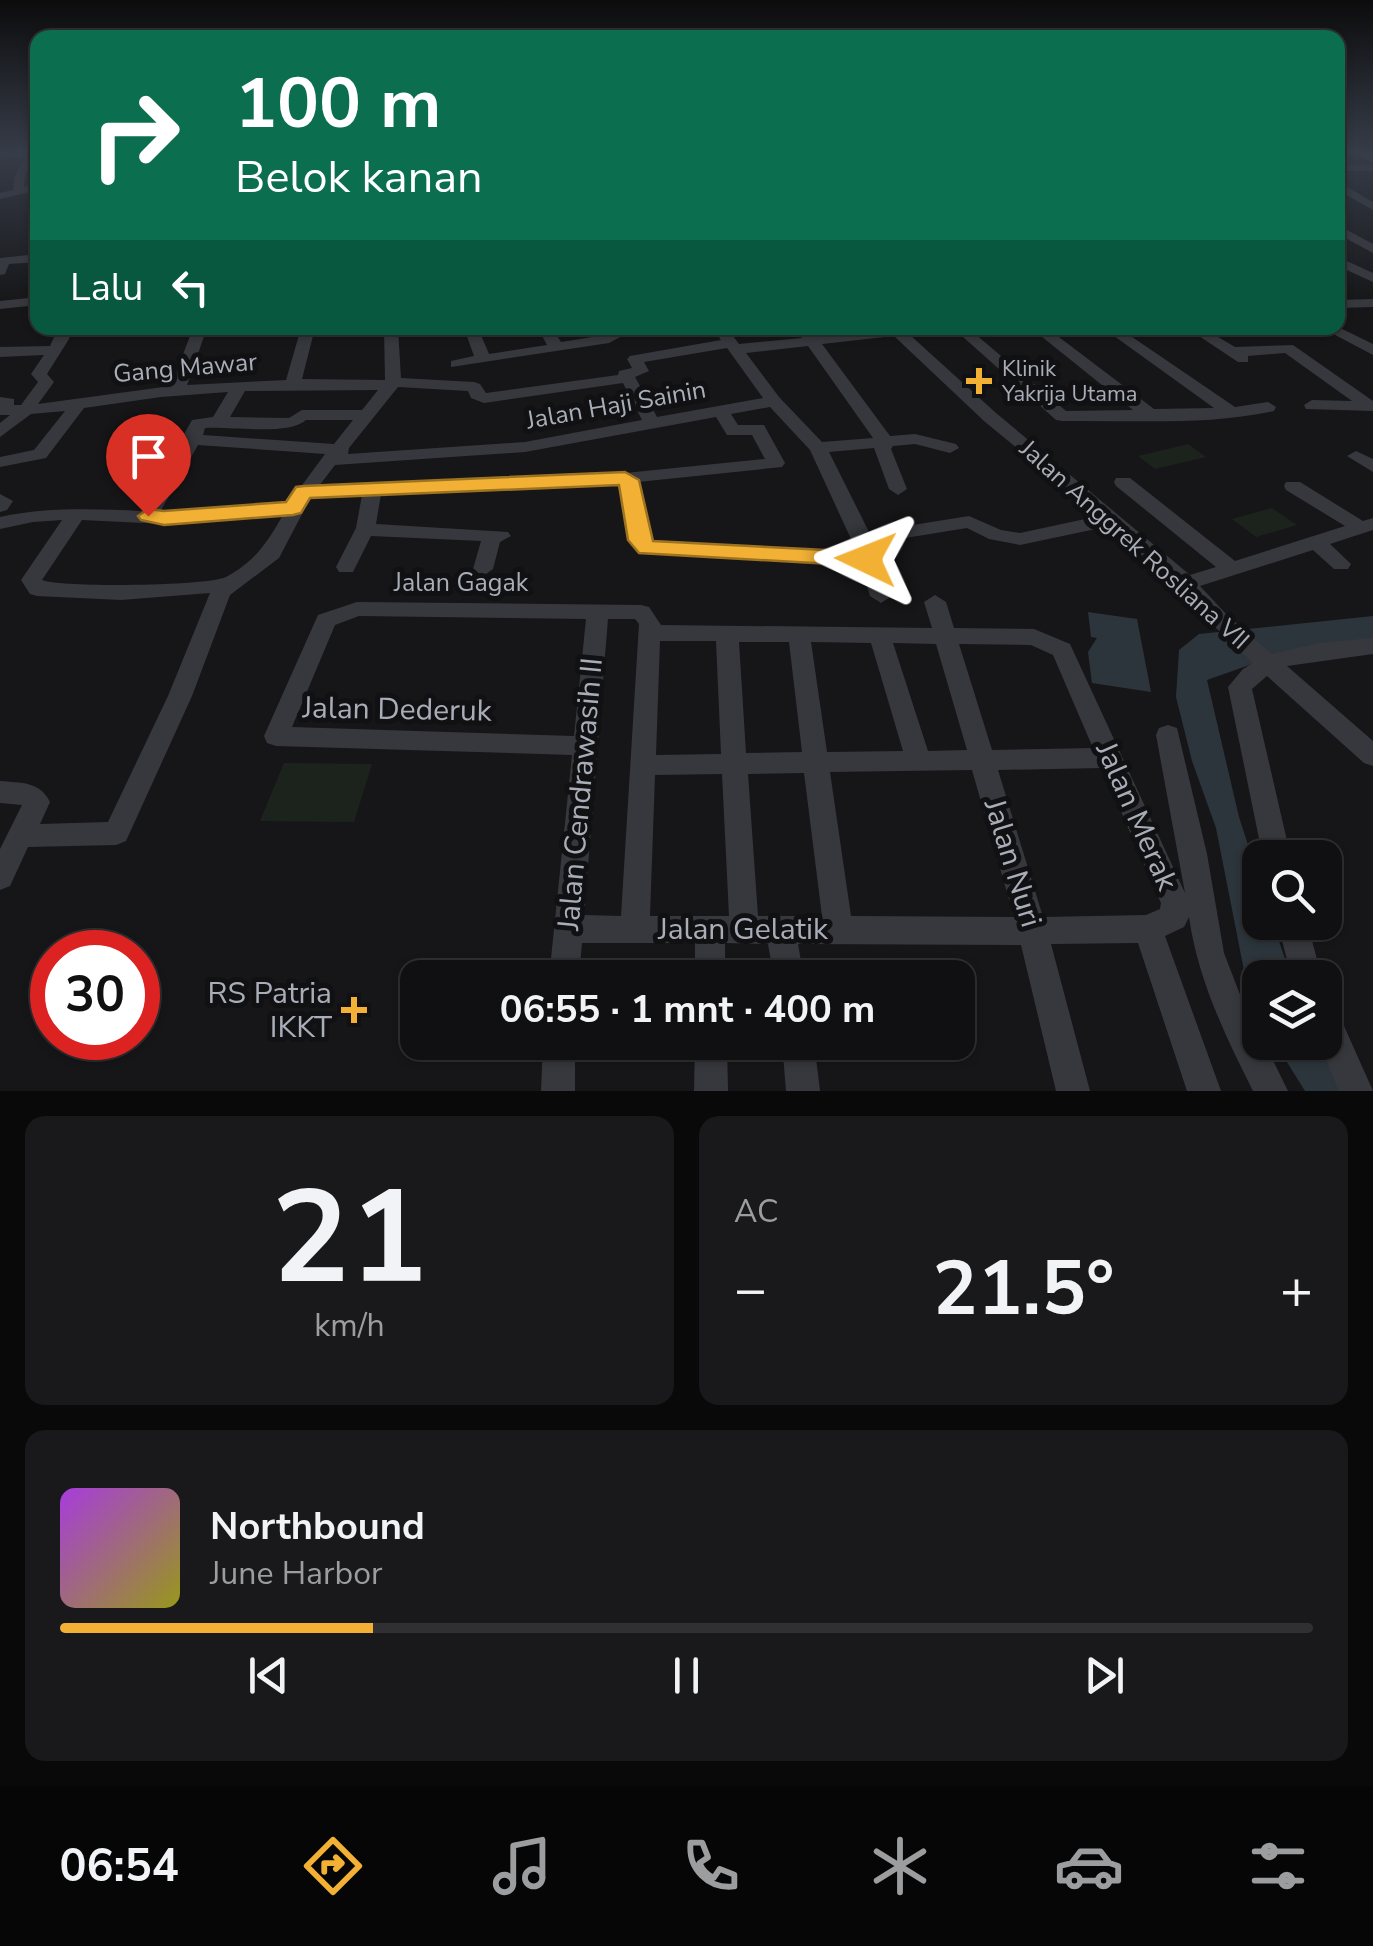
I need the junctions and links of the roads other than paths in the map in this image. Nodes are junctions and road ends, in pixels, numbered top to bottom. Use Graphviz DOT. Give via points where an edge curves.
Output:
graph roads {
  1 [pos="1345,232"];
  2 [pos="1345,234"];
  3 [pos="1373,234"];
  4 [pos="1373,248"];
  5 [pos="30,260"];
  6 [pos="1345,264"];
  7 [pos="2,266"];
  8 [pos="1373,278"];
  9 [pos="30,302"];
  10 [pos="1373,303"];
  11 [pos="1345,304"];
  12 [pos="0,305"];
  13 [pos="62,335"];
  14 [pos="197,335"];
  15 [pos="306,335"];
  16 [pos="391,335"];
  17 [pos="474,335"];
  18 [pos="549,335"];
  19 [pos="614,335"];
  20 [pos="725,335"];
  21 [pos="801,335"];
  22 [pos="808,335"];
  23 [pos="905,335"];
  24 [pos="968,335"];
  25 [pos="1047,335"];
  26 [pos="1120,335"];
  27 [pos="1206,335"];
  28 [pos="1344,335"];
  29 [pos="734,346"];
  30 [pos="1371,347"];
  31 [pos="556,348"];
  32 [pos="55,350"];
  33 [pos="0,352"];
  34 [pos="1234,352"];
  35 [pos="483,359"];
  36 [pos="456,364"];
  37 [pos="1250,364"];
  38 [pos="630,382"];
  39 [pos="653,382"];
  40 [pos="392,383"];
  41 [pos="294,384"];
  42 [pos="351,384"];
  43 [pos="240,386"];
  44 [pos="169,391"];
  45 [pos="773,401"];
  46 [pos="0,402"];
  47 [pos="80,404"];
  48 [pos="1312,406"];
  49 [pos="1268,408"];
  50 [pos="152,410"];
  51 [pos="720,410"];
  52 [pos="25,411"];
  53 [pos="1232,413"];
  54 [pos="331,415"];
  55 [pos="369,416"];
  56 [pos="1153,417"];
  57 [pos="219,422"];
  58 [pos="652,423"];
  59 [pos="0,432"];
  60 [pos="192,439"];
  61 [pos="886,443"];
  62 [pos="818,448"];
  63 [pos="950,448"];
  64 [pos="338,455"];
  65 [pos="1356,456"];
  66 [pos="9,463"];
  67 [pos="1373,467"];
  68 [pos="36,474"];
  69 [pos="625,478"];
  70 [pos="0,481"];
  71 [pos="1123,482"];
  72 [pos="1293,486"];
  73 [pos="898,489"];
  74 [pos="372,491"];
  75 [pos="298,500"];
  76 [pos="76,514"];
  77 [pos="148,516"];
  78 [pos="1114,519"];
  79 [pos="0,523"];
  80 [pos="1366,525"];
  81 [pos="364,530"];
  82 [pos="1316,542"];
  83 [pos="865,549"];
  84 [pos="1341,564"];
  85 [pos="346,567"];
  86 [pos="483,569"];
  87 [pos="1234,570"];
  88 [pos="1186,583"];
  89 [pos="226,585"];
  90 [pos="881,596"];
  91 [pos="936,602"];
  92 [pos="598,610"];
  93 [pos="326,620"];
  94 [pos="650,634"];
  95 [pos="726,634"];
  96 [pos="799,636"];
  97 [pos="880,637"];
  98 [pos="946,637"];
  99 [pos="1373,646"];
  100 [pos="1268,662"];
  101 [pos="1168,735"];
  102 [pos="584,746"];
  103 [pos="1373,756"];
  104 [pos="1112,758"];
  105 [pos="982,759"];
  106 [pos="918,760"];
  107 [pos="816,762"];
  108 [pos="734,763"];
  109 [pos="643,765"];
  110 [pos="0,792"];
  111 [pos="22,836"];
  112 [pos="1273,840"];
  113 [pos="0,877"];
  114 [pos="568,929"];
  115 [pos="710,929"];
  116 [pos="744,929"];
  117 [pos="838,929"];
  118 [pos="1148,929"];
  119 [pos="636,930"];
  120 [pos="780,930"];
  121 [pos="1034,931"];
  122 [pos="565,960"];
  123 [pos="710,960"];
  124 [pos="786,960"];
  125 [pos="1342,1058"];
  126 [pos="558,1060"];
  127 [pos="710,1060"];
  128 [pos="800,1060"];
  129 [pos="556,1089"];
  130 [pos="711,1091"];
  131 [pos="804,1091"];
  132 [pos="1073,1091"];
  133 [pos="1204,1091"];
  134 [pos="1271,1091"];
  135 [pos="1356,1091"];
  1 -- 3 [label="street"];
  2 -- 4 [label="street"];
  5 -- 7 [label="street"];
  6 -- 8 [label="street"];
  9 -- 12 [label="street"];
  10 -- 11 [label="street"];
  13 -- 32 [label="street"];
  14 -- 44 [label="street"];
  15 -- 41 [label="street"];
  16 -- 40 [label="street"];
  17 -- 35 [label="street"];
  18 -- 31 [label="street"];
  19 -- 31 [label="street"];
  20 -- 29 [label="street"];
  21 -- 29 [label="street"];
  22 -- 61 [label="street"];
  23 -- 78 [label="street, Jalan Anggrek Rosliana VII" via="990,417"];
  24 -- 56 [label="street" via="1062,416"];
  25 -- 56 [label="street"];
  26 -- 53 [label="street"];
  27 -- 34 [label="street"];
  28 -- 30 [label="street"];
  29 -- 38 [label="street" via="635,359 642,370 625,374"];
  29 -- 45 [label="street"];
  31 -- 35 [label="street"];
  32 -- 33 [label="street"];
  32 -- 52 [label="street" via="38,374 46,382"];
  34 -- 37 [label="street"];
  34 -- 48 [label="street" via="1288,348 1371,408"];
  35 -- 36 [label="street"];
  38 -- 39 [label="street"];
  38 -- 40 [label="street, Gang Mawar" via="484,398 474,386"];
  38 -- 58 [label="street"];
  40 -- 42 [label="street, Gang Mawar"];
  40 -- 55 [label="street"];
  41 -- 42 [label="street, Gang Mawar"];
  41 -- 43 [label="street, Gang Mawar"];
  42 -- 54 [label="street"];
  43 -- 44 [label="street, Gang Mawar"];
  43 -- 57 [label="street"];
  44 -- 47 [label="street, Gang Mawar"];
  44 -- 50 [label="street"];
  45 -- 51 [label="street, Jalan Haji Sainin"];
  45 -- 62 [label="street"];
  46 -- 52 [label="street" via="8,402 1,410"];
  47 -- 52 [label="street, Gang Mawar"];
  47 -- 66 [label="street" via="40,454"];
  49 -- 53 [label="street"];
  51 -- 58 [label="street, Jalan Haji Sainin"];
  51 -- 69 [label="street" via="734,432 758,429 776,464"];
  52 -- 59 [label="street"];
  53 -- 56 [label="street"];
  54 -- 55 [label="street"];
  54 -- 57 [label="street" via="302,414 293,423"];
  55 -- 64 [label="street"];
  57 -- 60 [label="street" via="198,424"];
  58 -- 64 [label="street, Jalan Haji Sainin" via="525,447"];
  60 -- 64 [label="street, Jalan Haji Sainin"];
  60 -- 77 [label="street"];
  61 -- 62 [label="street"];
  61 -- 63 [label="street" via="923,440"];
  61 -- 73 [label="street" via="882,448"];
  62 -- 83 [label="street"];
  64 -- 75 [label="street"];
  65 -- 67 [label="street"];
  66 -- 68 [label="street"];
  66 -- 70 [label="street"];
  69 -- 74 [label="street"];
  69 -- 83 [label="street" via="639,540 647,548"];
  71 -- 87 [label="street"];
  72 -- 80 [label="street"];
  74 -- 75 [label="street"];
  74 -- 81 [label="street"];
  75 -- 77 [label="street"];
  75 -- 89 [label="street" via="272,553"];
  76 -- 77 [label="street"];
  76 -- 79 [label="street"];
  76 -- 89 [label="street" via="31,580 37,589 121,593"];
  78 -- 83 [label="street" via="1020,538 969,522"];
  78 -- 88 [label="street, Jalan Anggrek Rosliana VII"];
  80 -- 82 [label="street"];
  81 -- 85 [label="street"];
  81 -- 86 [label="street" via="497,536"];
  82 -- 84 [label="street"];
  82 -- 87 [label="street"];
  83 -- 90 [label="street"];
  87 -- 88 [label="street"];
  88 -- 100 [label="street, Jalan Anggrek Rosliana VII"];
  89 -- 111 [label="street" via="116,833"];
  91 -- 98 [label="street, Jalan Nuri"];
  92 -- 93 [label="street, Jalan Gagak" via="357,609"];
  92 -- 94 [label="street" via="641,612"];
  92 -- 102 [label="street, Jalan Cendrawasih II"];
  93 -- 102 [label="street, Jalan Dederuk" via="278,739"];
  94 -- 95 [label="street"];
  94 -- 109 [label="street, Jalan Gelatik"];
  95 -- 96 [label="street"];
  95 -- 108 [label="street"];
  96 -- 97 [label="street"];
  96 -- 107 [label="street"];
  97 -- 98 [label="street"];
  97 -- 106 [label="street"];
  98 -- 104 [label="street, Jalan Merak" via="1034,637 1056,644"];
  98 -- 105 [label="street, Jalan Nuri"];
  99 -- 100 [label="street"];
  100 -- 103 [label="street, Jalan Anggrek Rosliana VII"];
  100 -- 112 [label="street" via="1240,687"];
  101 -- 134 [label="street" via="1209,953 1230,1014"];
  102 -- 114 [label="street, Jalan Cendrawasih II"];
  104 -- 105 [label="street"];
  104 -- 118 [label="street, Jalan Merak" via="1175,903 1174,917"];
  105 -- 106 [label="street"];
  105 -- 121 [label="street, Jalan Nuri"];
  106 -- 107 [label="street"];
  107 -- 108 [label="street"];
  107 -- 117 [label="street"];
  108 -- 109 [label="street"];
  108 -- 116 [label="street"];
  109 -- 119 [label="street, Jalan Gelatik"];
  110 -- 111 [label="street" via="28,794 37,802"];
  111 -- 113 [label="street"];
  114 -- 119 [label="street"];
  114 -- 122 [label="street, Jalan Cendrawasih II"];
  115 -- 116 [label="street, Jalan Gelatik"];
  115 -- 119 [label="street, Jalan Gelatik"];
  115 -- 123 [label="street"];
  116 -- 120 [label="street, Jalan Gelatik"];
  117 -- 120 [label="street, Jalan Gelatik"];
  117 -- 121 [label="street, Jalan Gelatik"];
  118 -- 121 [label="street, Jalan Gelatik"];
  118 -- 133 [label="street, Jalan Merak"];
  120 -- 124 [label="street"];
  121 -- 132 [label="street, Jalan Nuri"];
  125 -- 135 [label="street"];
  126 -- 129 [label="street"];
  127 -- 130 [label="street"];
  128 -- 131 [label="street"];
}
